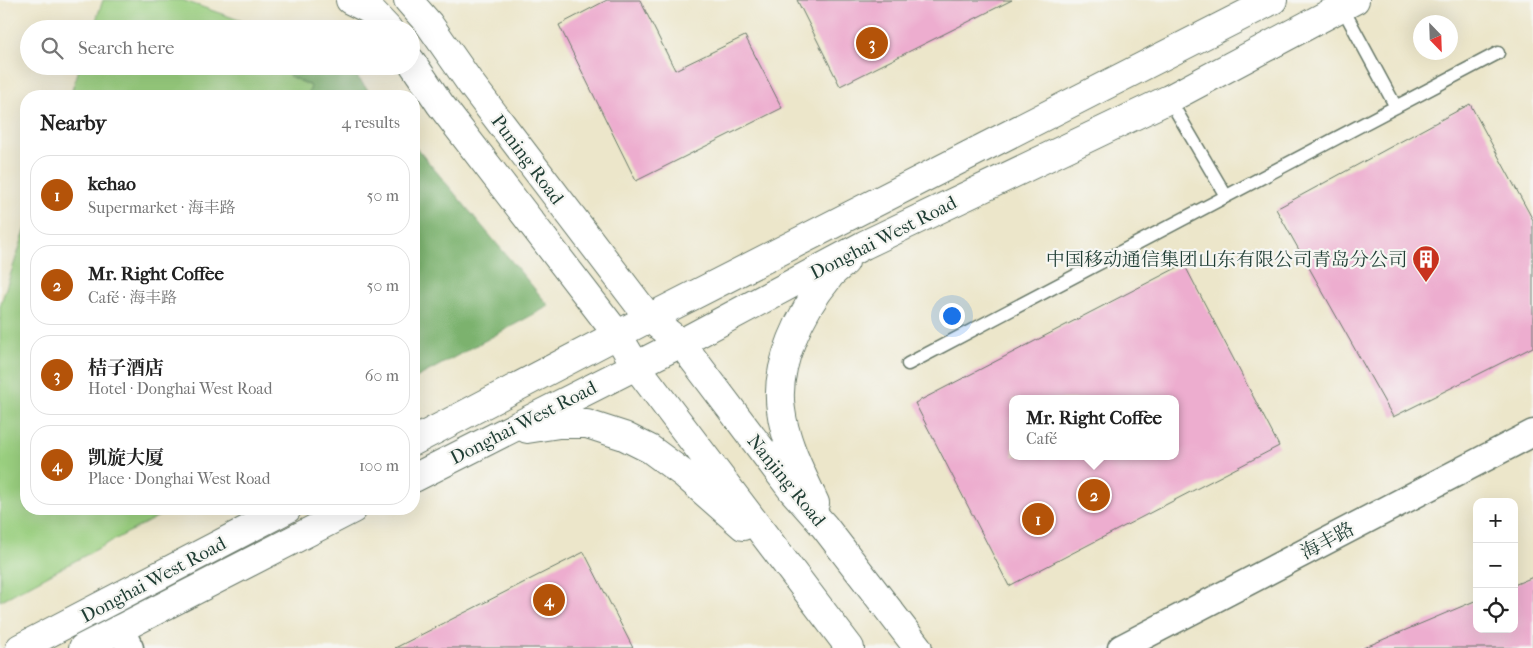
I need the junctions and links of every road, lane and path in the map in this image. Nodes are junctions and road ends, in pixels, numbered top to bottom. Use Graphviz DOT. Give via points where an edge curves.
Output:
graph roads {
  1 [pos="350,0"];
  2 [pos="401,0"];
  3 [pos="408,0"];
  4 [pos="1273,0"];
  5 [pos="1348,3"];
  6 [pos="380,20"];
  7 [pos="393,20"];
  8 [pos="1498,53"];
  9 [pos="420,74"];
  10 [pos="1169,99"];
  11 [pos="1396,107"];
  12 [pos="1226,196"];
  13 [pos="864,245"];
  14 [pos="649,318"];
  15 [pos="617,334"];
  16 [pos="681,343"];
  17 [pos="908,364"];
  18 [pos="636,366"];
  19 [pos="1533,433"];
  20 [pos="498,435"];
  21 [pos="420,439"];
  22 [pos="420,475"];
  23 [pos="275,515"];
  24 [pos="342,515"];
  25 [pos="824,526"];
  26 [pos="781,558"];
  27 [pos="125,638"];
  28 [pos="20,648"];
  29 [pos="83,648"];
  30 [pos="850,648"];
  31 [pos="918,648"];
  32 [pos="1121,648"];
  1 -- 6 [label="main road" via="370,10"];
  2 -- 7 [label="main road"];
  3 -- 14 [label="main road, Puning Road"];
  4 -- 14 [label="main road, Donghai West Road"];
  5 -- 10 [label="main road, Donghai West Road"];
  5 -- 11 [label="lane"];
  8 -- 11 [label="lane"];
  9 -- 15 [label="main road, Puning Road"];
  10 -- 12 [label="lane"];
  10 -- 13 [label="main road, Donghai West Road"];
  11 -- 12 [label="lane"];
  12 -- 17 [label="lane"];
  13 -- 16 [label="main road, Donghai West Road"];
  13 -- 25 [label="main road" via="829,276 812,303 787,353 780,382 781,410 789,443"];
  14 -- 15 [label="main road, Donghai West Road"];
  14 -- 16 [label="main road, Nanjing Road"];
  15 -- 18 [label="main road"];
  15 -- 21 [label="main road, Donghai West Road"];
  16 -- 18 [label="main road, Donghai West Road"];
  16 -- 25 [label="main road, Nanjing Road" via="792,490"];
  18 -- 20 [label="main road, Donghai West Road"];
  18 -- 26 [label="main road"];
  19 -- 32 [label="street, 海丰路"];
  20 -- 22 [label="main road, Donghai West Road"];
  20 -- 26 [label="main road" via="558,424 587,424 624,436 650,449 684,474"];
  23 -- 28 [label="main road, Donghai West Road"];
  24 -- 27 [label="main road, Donghai West Road"];
  25 -- 31 [label="main road, Nanjing Road"];
  26 -- 30 [label="main road"];
  27 -- 29 [label="main road, Donghai West Road"];
}
